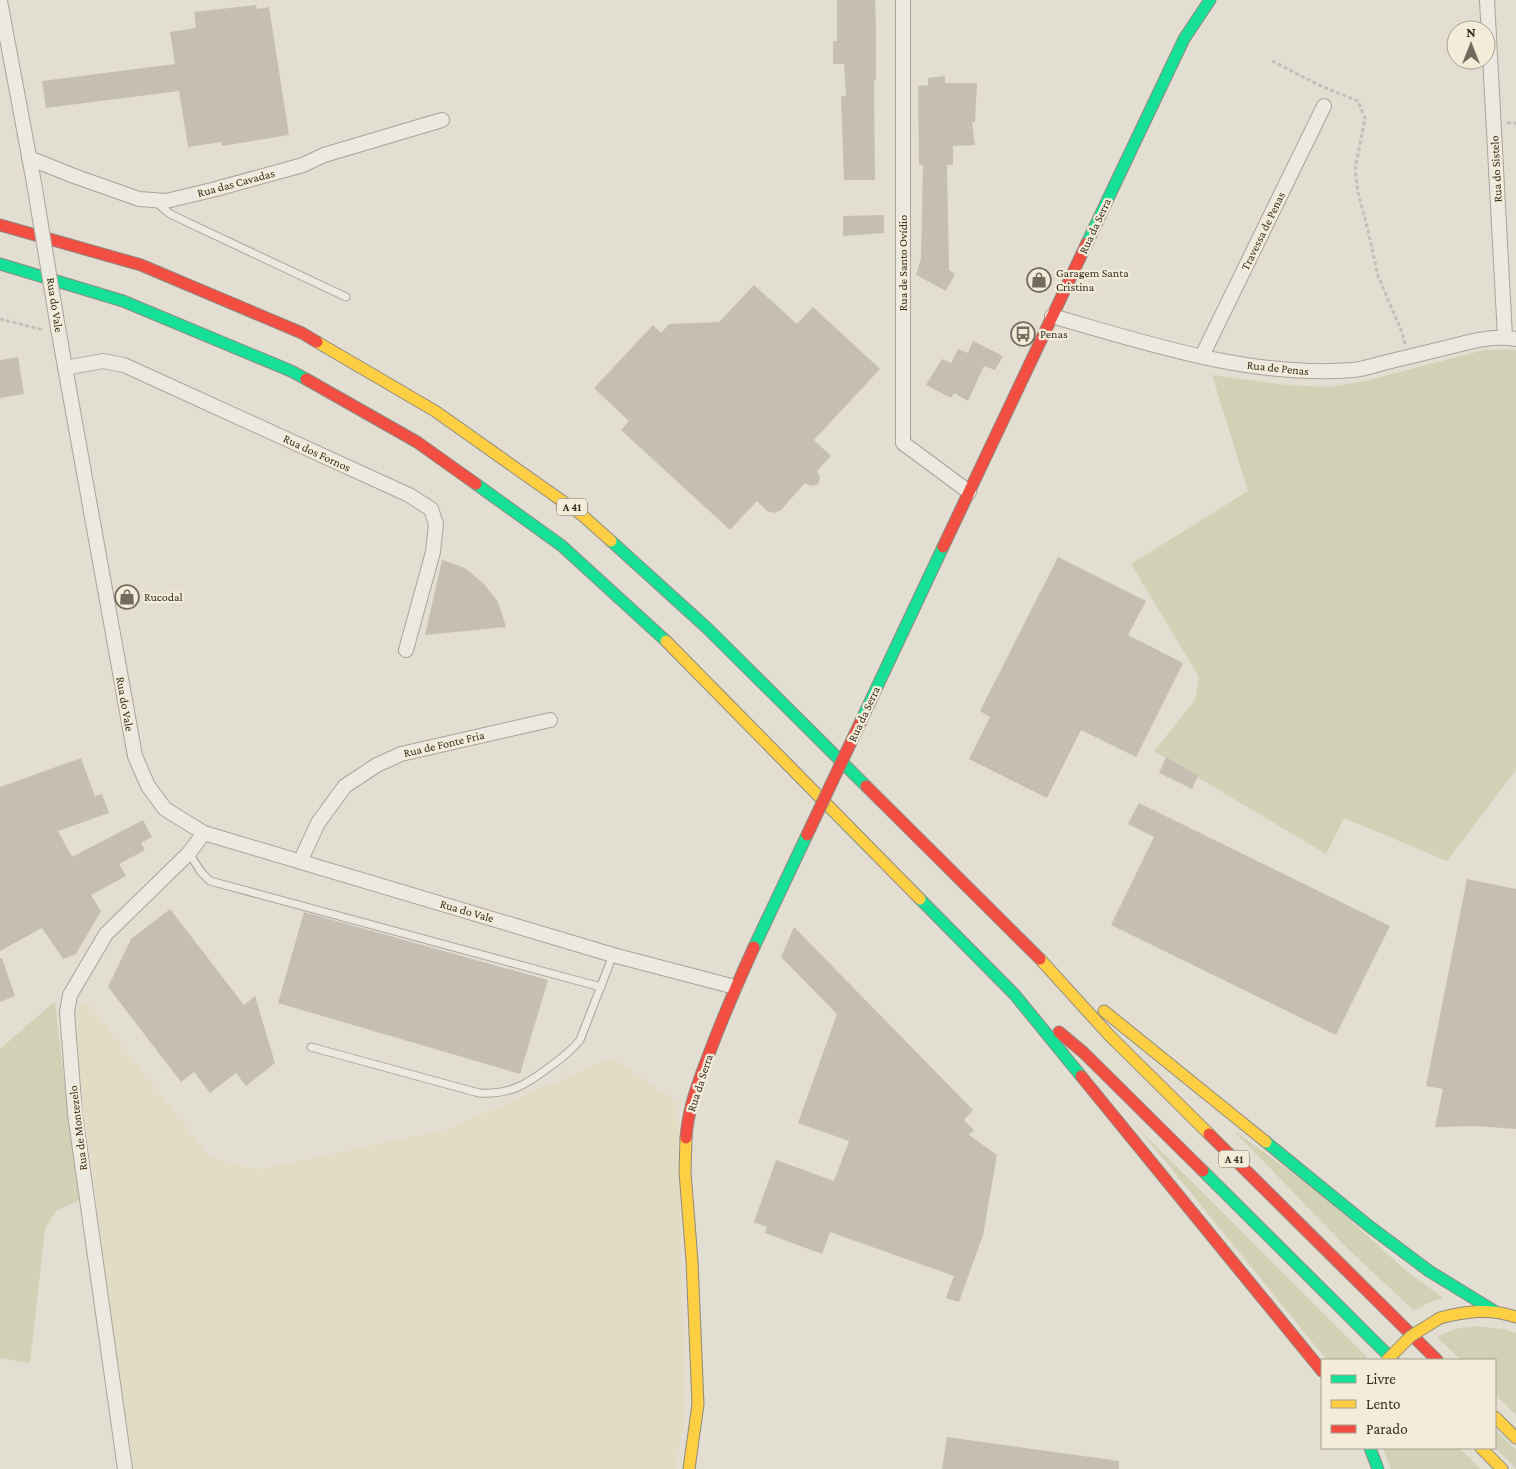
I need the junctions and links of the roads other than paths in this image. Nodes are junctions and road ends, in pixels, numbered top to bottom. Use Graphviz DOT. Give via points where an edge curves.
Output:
graph roads {
  1 [pos="903,0"];
  2 [pos="1210,0"];
  3 [pos="1487,0"];
  4 [pos="0,1"];
  5 [pos="1324,106"];
  6 [pos="442,120"];
  7 [pos="29,158"];
  8 [pos="154,200"];
  9 [pos="0,225"];
  10 [pos="0,264"];
  11 [pos="346,297"];
  12 [pos="1052,316"];
  13 [pos="1511,338"];
  14 [pos="1202,356"];
  15 [pos="65,368"];
  16 [pos="969,492"];
  17 [pos="406,650"];
  18 [pos="550,720"];
  19 [pos="204,833"];
  20 [pos="188,853"];
  21 [pos="300,862"];
  22 [pos="613,954"];
  23 [pos="1035,954"];
  24 [pos="601,987"];
  25 [pos="735,987"];
  26 [pos="1015,995"];
  27 [pos="311,1047"];
  28 [pos="1496,1312"];
  29 [pos="1514,1315"];
  30 [pos="1388,1359"];
  31 [pos="1392,1359"];
  32 [pos="1436,1359"];
  33 [pos="1321,1370"];
  34 [pos="1496,1418"];
  35 [pos="1516,1438"];
  36 [pos="1369,1449"];
  37 [pos="1369,1449"];
  38 [pos="1482,1449"];
  39 [pos="125,1469"];
  40 [pos="689,1469"];
  41 [pos="1365,1469"];
  42 [pos="1378,1469"];
  43 [pos="1502,1469"];
  1 -- 16 [label="street, Rua de Santo Ovídio" via="903,443"];
  2 -- 12 [label="main road, Rua da Serra" via="1184,39"];
  3 -- 13 [label="street, Rua do Sistelo"];
  4 -- 7 [label="street, Rua do Vale"];
  5 -- 14 [label="street, Travessa de Penas"];
  6 -- 8 [label="street, Rua das Cavadas" via="324,155 303,165 212,190"];
  7 -- 8 [label="street, Rua das Cavadas" via="139,199"];
  7 -- 15 [label="street, Rua do Vale, bridge"];
  8 -- 11 [label="lane" via="170,214"];
  9 -- 23 [label="main road, A 41" via="141,265 302,333 435,411 582,515 707,628"];
  10 -- 26 [label="main road, A 41" via="123,301 291,371 417,442 562,546 675,650"];
  12 -- 14 [label="street, Rua de Penas"];
  12 -- 16 [label="main road, Rua da Serra"];
  13 -- 14 [label="street, Rua de Penas" via="1482,339 1355,370 1314,372 1259,367"];
  15 -- 17 [label="street, Rua dos Fornos" via="103,361 124,365 408,495 431,509 436,524 433,552"];
  15 -- 19 [label="street, Rua do Vale" via="135,756 148,786 165,809"];
  16 -- 25 [label="main road, Rua da Serra, bridge"];
  18 -- 21 [label="street, Rua de Fonte Fria" via="401,754 377,765 345,786 318,823"];
  19 -- 20 [label="street, Rua de Montezelo"];
  19 -- 21 [label="street, Rua do Vale"];
  20 -- 24 [label="lane" via="210,881"];
  20 -- 39 [label="street, Rua de Montezelo" via="106,934 70,995 67,1012 75,1114"];
  21 -- 22 [label="street, Rua do Vale"];
  22 -- 24 [label="lane"];
  22 -- 25 [label="street, Rua do Vale"];
  23 -- 28 [label="main road" via="1369,1226 1429,1271"];
  23 -- 32 [label="main road, A 41" via="1109,1035"];
  24 -- 27 [label="lane" via="580,1040 572,1049 527,1083 508,1091 480,1094"];
  25 -- 40 [label="main road, Rua da Serra" via="698,1083 687,1124 686,1172 698,1404"];
  26 -- 31 [label="main road, A 41" via="1084,1052"];
  26 -- 33 [label="main road"];
  28 -- 29 [label="main road"];
  28 -- 30 [label="main road, bridge" via="1462,1312 1440,1318 1422,1326 1399,1344"];
  34 -- 35 [label="main road"];
  36 -- 41 [label="main road"];
  37 -- 42 [label="main road"];
  38 -- 43 [label="main road"];
}
